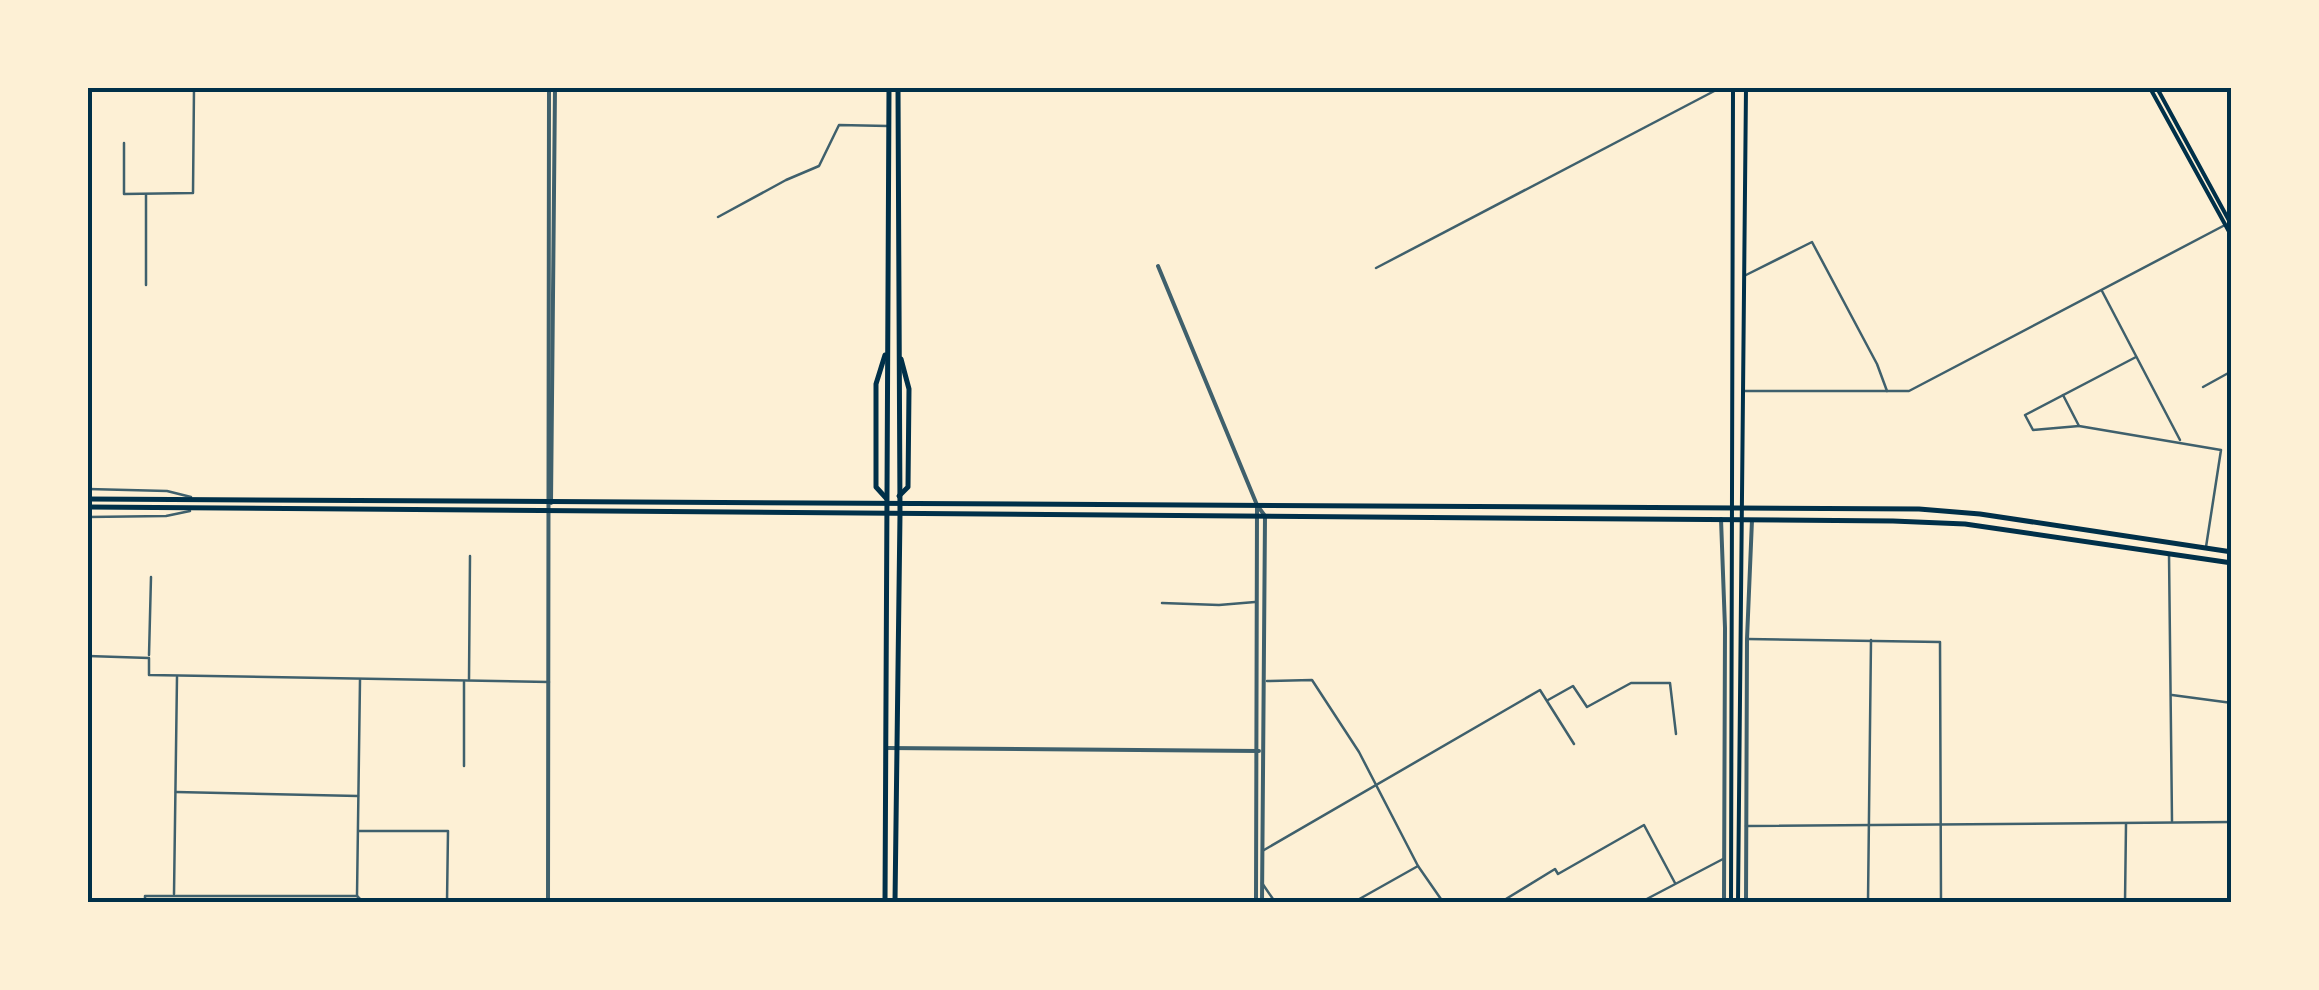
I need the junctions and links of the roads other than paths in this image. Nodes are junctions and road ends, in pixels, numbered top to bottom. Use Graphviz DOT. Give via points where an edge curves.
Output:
graph roads {
  1 [pos="194,88"];
  2 [pos="552,88"];
  3 [pos="889,88"];
  4 [pos="898,88"];
  5 [pos="1720,88"];
  6 [pos="1733,88"];
  7 [pos="1746,88"];
  8 [pos="2154,88"];
  9 [pos="890,126"];
  10 [pos="124,143"];
  11 [pos="146,194"];
  12 [pos="718,217"];
  13 [pos="2229,224"];
  14 [pos="2232,237"];
  15 [pos="1158,266"];
  16 [pos="1376,268"];
  17 [pos="1744,276"];
  18 [pos="146,285"];
  19 [pos="2102,291"];
  20 [pos="2136,357"];
  21 [pos="2232,371"];
  22 [pos="2203,387"];
  23 [pos="1744,391"];
  24 [pos="1887,391"];
  25 [pos="2063,395"];
  26 [pos="2080,426"];
  27 [pos="2181,441"];
  28 [pos="88,488"];
  29 [pos="198,498"];
  30 [pos="899,499"];
  31 [pos="886,500"];
  32 [pos="549,501"];
  33 [pos="88,503"];
  34 [pos="1257,505"];
  35 [pos="1731,507"];
  36 [pos="196,509"];
  37 [pos="1744,510"];
  38 [pos="549,512"];
  39 [pos="886,514"];
  40 [pos="900,514"];
  41 [pos="1256,516"];
  42 [pos="1265,516"];
  43 [pos="88,517"];
  44 [pos="1721,519"];
  45 [pos="1730,519"];
  46 [pos="1741,520"];
  47 [pos="1752,520"];
  48 [pos="2206,548"];
  49 [pos="2232,552"];
  50 [pos="2169,554"];
  51 [pos="470,556"];
  52 [pos="2232,564"];
  53 [pos="151,577"];
  54 [pos="1257,602"];
  55 [pos="1162,603"];
  56 [pos="1744,638"];
  57 [pos="1871,640"];
  58 [pos="88,656"];
  59 [pos="149,658"];
  60 [pos="176,675"];
  61 [pos="360,678"];
  62 [pos="466,680"];
  63 [pos="1265,681"];
  64 [pos="548,682"];
  65 [pos="2171,695"];
  66 [pos="1547,701"];
  67 [pos="2232,703"];
  68 [pos="1676,734"];
  69 [pos="1574,744"];
  70 [pos="886,748"];
  71 [pos="895,748"];
  72 [pos="1260,751"];
  73 [pos="464,766"];
  74 [pos="1378,785"];
  75 [pos="174,792"];
  76 [pos="358,796"];
  77 [pos="2231,821"];
  78 [pos="2172,822"];
  79 [pos="2126,823"];
  80 [pos="1869,824"];
  81 [pos="1940,825"];
  82 [pos="1745,826"];
  83 [pos="358,831"];
  84 [pos="1263,851"];
  85 [pos="1724,858"];
  86 [pos="1418,866"];
  87 [pos="1262,882"];
  88 [pos="1675,884"];
  89 [pos="174,896"];
  90 [pos="195,896"];
  91 [pos="272,896"];
  92 [pos="322,896"];
  93 [pos="357,896"];
  94 [pos="145,902"];
  95 [pos="195,902"];
  96 [pos="272,902"];
  97 [pos="322,902"];
  98 [pos="363,902"];
  99 [pos="447,902"];
  100 [pos="548,902"];
  101 [pos="885,902"];
  102 [pos="895,902"];
  103 [pos="1259,902"];
  104 [pos="1274,902"];
  105 [pos="1354,902"];
  106 [pos="1443,902"];
  107 [pos="1501,902"];
  108 [pos="1641,902"];
  109 [pos="1724,902"];
  110 [pos="1734,902"];
  111 [pos="1746,902"];
  112 [pos="1868,902"];
  113 [pos="1940,902"];
  114 [pos="2125,902"];
  1 -- 11 [label="street" via="193,193"];
  2 -- 32 [label="street"];
  3 -- 9 [label="main road"];
  4 -- 30 [label="main road"];
  5 -- 16 [label="street"];
  6 -- 35 [label="main road"];
  7 -- 17 [label="main road"];
  8 -- 13 [label="main road"];
  9 -- 12 [label="street" via="839,125 819,166"];
  9 -- 31 [label="main road"];
  10 -- 11 [label="street" via="124,194"];
  11 -- 18 [label="street"];
  13 -- 14 [label="main road"];
  13 -- 19 [label="street"];
  15 -- 34 [label="street"];
  17 -- 23 [label="main road"];
  17 -- 24 [label="street" via="1812,242"];
  19 -- 20 [label="street"];
  19 -- 24 [label="street" via="1909,391"];
  20 -- 25 [label="street"];
  20 -- 27 [label="street"];
  21 -- 22 [label="street"];
  23 -- 24 [label="street"];
  23 -- 37 [label="main road"];
  25 -- 26 [label="street"];
  25 -- 26 [label="street" via="2025,414 2033,430"];
  26 -- 27 [label="street"];
  27 -- 48 [label="street" via="2221,450"];
  28 -- 29 [label="street"];
  29 -- 32 [label="main road"];
  29 -- 33 [label="main road"];
  30 -- 31 [label="main road"];
  30 -- 34 [label="main road"];
  30 -- 40 [label="main road"];
  31 -- 32 [label="main road"];
  31 -- 39 [label="main road"];
  32 -- 38 [label="street"];
  33 -- 36 [label="main road"];
  34 -- 35 [label="main road"];
  34 -- 41 [label="street"];
  34 -- 42 [label="street"];
  35 -- 37 [label="main road"];
  35 -- 45 [label="main road"];
  36 -- 38 [label="main road"];
  36 -- 43 [label="street"];
  37 -- 46 [label="main road"];
  37 -- 48 [label="main road" via="1980,514"];
  38 -- 39 [label="main road"];
  38 -- 64 [label="street"];
  39 -- 40 [label="main road"];
  39 -- 70 [label="main road"];
  40 -- 41 [label="main road"];
  40 -- 71 [label="main road"];
  41 -- 42 [label="main road"];
  41 -- 54 [label="street"];
  42 -- 44 [label="main road"];
  42 -- 63 [label="street"];
  44 -- 45 [label="main road"];
  44 -- 85 [label="street"];
  45 -- 46 [label="main road"];
  45 -- 110 [label="main road"];
  46 -- 47 [label="main road"];
  46 -- 56 [label="main road"];
  47 -- 50 [label="main road" via="1965,524"];
  47 -- 56 [label="street"];
  48 -- 49 [label="main road"];
  50 -- 52 [label="main road"];
  50 -- 65 [label="street"];
  51 -- 62 [label="street"];
  53 -- 59 [label="street"];
  54 -- 55 [label="street"];
  54 -- 72 [label="street"];
  56 -- 57 [label="street"];
  56 -- 82 [label="street"];
  56 -- 110 [label="main road"];
  57 -- 80 [label="street"];
  57 -- 81 [label="street" via="1940,642"];
  58 -- 59 [label="street"];
  59 -- 60 [label="street" via="149,674"];
  60 -- 61 [label="street"];
  60 -- 75 [label="street"];
  61 -- 62 [label="street"];
  61 -- 76 [label="street"];
  62 -- 64 [label="street"];
  62 -- 73 [label="street"];
  63 -- 72 [label="street"];
  63 -- 74 [label="street" via="1312,680"];
  64 -- 100 [label="street"];
  65 -- 67 [label="street"];
  65 -- 78 [label="street"];
  66 -- 68 [label="street" via="1573,686 1587,707 1631,684 1670,683"];
  66 -- 69 [label="street"];
  66 -- 74 [label="street" via="1540,690"];
  70 -- 71 [label="street"];
  70 -- 101 [label="main road"];
  71 -- 72 [label="street"];
  71 -- 102 [label="main road"];
  72 -- 84 [label="street"];
  72 -- 103 [label="street"];
  74 -- 84 [label="street"];
  74 -- 86 [label="street"];
  75 -- 76 [label="street"];
  75 -- 89 [label="street"];
  76 -- 83 [label="street"];
  77 -- 78 [label="street"];
  78 -- 79 [label="street"];
  79 -- 81 [label="street"];
  79 -- 114 [label="street"];
  80 -- 81 [label="street"];
  80 -- 82 [label="street"];
  80 -- 112 [label="street"];
  81 -- 113 [label="street"];
  82 -- 111 [label="street"];
  83 -- 93 [label="street"];
  83 -- 99 [label="street" via="448,831"];
  84 -- 87 [label="street"];
  85 -- 88 [label="street"];
  85 -- 109 [label="street"];
  86 -- 105 [label="street"];
  86 -- 106 [label="street"];
  87 -- 103 [label="street"];
  87 -- 104 [label="street"];
  88 -- 107 [label="street" via="1644,825"];
  88 -- 108 [label="street"];
  89 -- 90 [label="street"];
  89 -- 94 [label="street" via="145,896"];
  90 -- 91 [label="street"];
  90 -- 95 [label="street"];
  91 -- 92 [label="street"];
  91 -- 96 [label="street"];
  92 -- 93 [label="street"];
  92 -- 97 [label="street"];
  93 -- 98 [label="street"];
}
